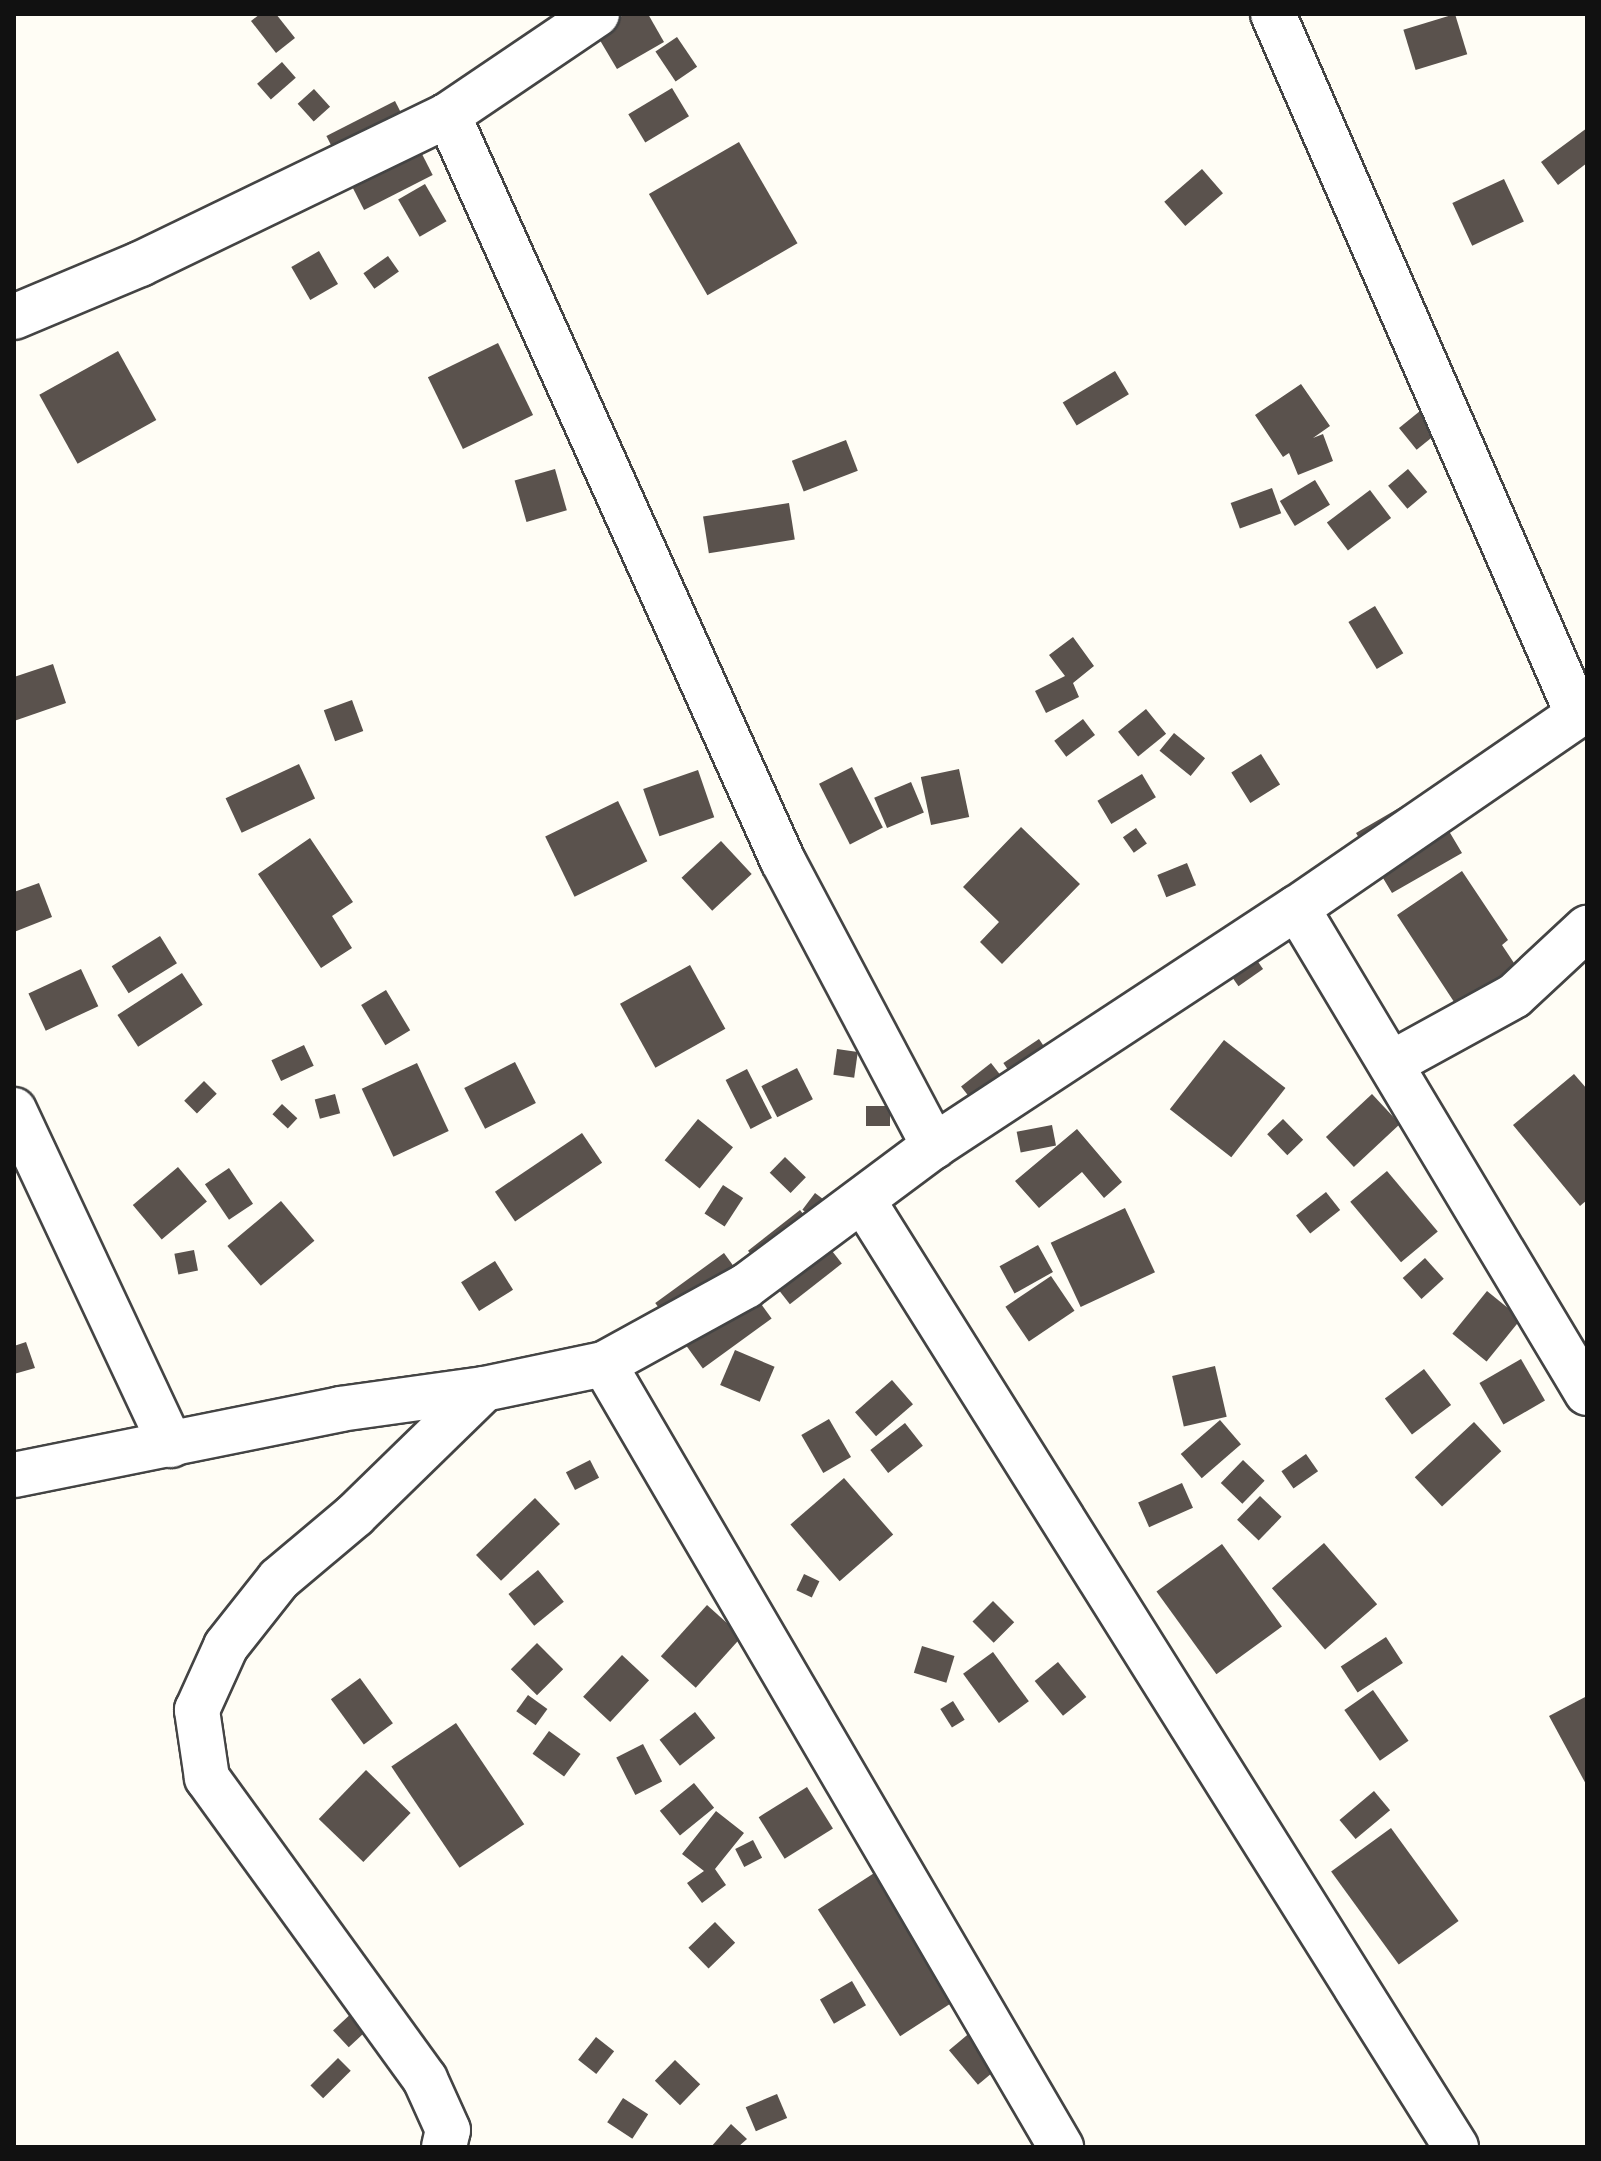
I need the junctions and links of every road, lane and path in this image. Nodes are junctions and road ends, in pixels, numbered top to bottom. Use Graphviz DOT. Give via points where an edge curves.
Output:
graph roads {
  1 [pos="597,14"];
  2 [pos="1273,14"];
  3 [pos="448,115"];
  4 [pos="14,317"];
  5 [pos="1582,712"];
  6 [pos="1297,908"];
  7 [pos="1587,928"];
  8 [pos="1392,1063"];
  9 [pos="14,1110"];
  10 [pos="934,1146"];
  11 [pos="864,1202"];
  12 [pos="604,1364"];
  13 [pos="484,1389"];
  14 [pos="1587,1393"];
  15 [pos="171,1445"];
  16 [pos="14,1475"];
  17 [pos="450,2141"];
  18 [pos="1061,2147"];
  19 [pos="1456,2147"];
  1 -- 3 [label="street"];
  2 -- 5 [label="street"];
  3 -- 4 [label="street" via="140,264"];
  3 -- 10 [label="street" via="783,861"];
  5 -- 6 [label="street"];
  6 -- 8 [label="street"];
  6 -- 10 [label="street"];
  7 -- 8 [label="street" via="1514,996"];
  8 -- 14 [label="street"];
  9 -- 15 [label="street"];
  10 -- 11 [label="street"];
  11 -- 12 [label="street" via="746,1286"];
  11 -- 19 [label="street"];
  12 -- 13 [label="street"];
  12 -- 18 [label="street"];
  13 -- 15 [label="street" via="340,1409"];
  13 -- 17 [label="street" via="355,1515 279,1579 226,1646 197,1710 207,1778 425,2079"];
  15 -- 16 [label="street"];
}
